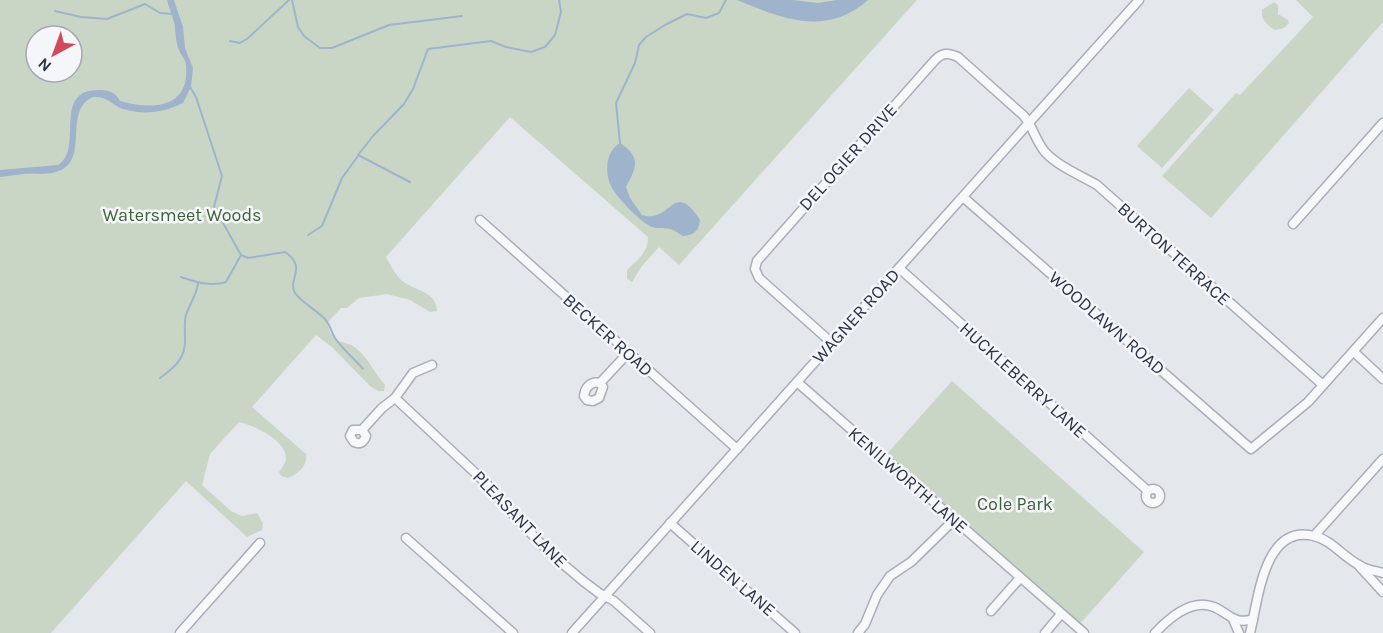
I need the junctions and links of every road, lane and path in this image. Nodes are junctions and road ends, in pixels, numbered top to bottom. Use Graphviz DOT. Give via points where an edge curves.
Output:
graph roads {
  1 [pos="1139,0"];
  2 [pos="1030,122"];
  3 [pos="1383,123"];
  4 [pos="963,197"];
  5 [pos="480,220"];
  6 [pos="1293,224"];
  7 [pos="899,268"];
  8 [pos="1383,318"];
  9 [pos="832,343"];
  10 [pos="1354,352"];
  11 [pos="628,353"];
  12 [pos="432,365"];
  13 [pos="1383,379"];
  14 [pos="600,382"];
  15 [pos="797,382"];
  16 [pos="1323,385"];
  17 [pos="395,398"];
  18 [pos="362,429"];
  19 [pos="737,448"];
  20 [pos="1383,459"];
  21 [pos="1148,491"];
  22 [pos="954,520"];
  23 [pos="670,524"];
  24 [pos="1314,536"];
  25 [pos="406,538"];
  26 [pos="260,543"];
  27 [pos="1360,566"];
  28 [pos="1383,573"];
  29 [pos="1020,578"];
  30 [pos="1383,592"];
  31 [pos="605,596"];
  32 [pos="991,611"];
  33 [pos="1061,614"];
  34 [pos="1233,619"];
  35 [pos="1253,619"];
  36 [pos="180,633"];
  37 [pos="513,633"];
  38 [pos="572,633"];
  39 [pos="650,633"];
  40 [pos="795,633"];
  41 [pos="858,633"];
  42 [pos="1045,633"];
  43 [pos="1084,633"];
  44 [pos="1155,633"];
  45 [pos="1239,633"];
  46 [pos="1250,633"];
  1 -- 2 [label="street, WAGNER ROAD"];
  2 -- 4 [label="street, WAGNER ROAD"];
  2 -- 9 [label="street, DEL OGIER DRIVE" via="952,54 943,53 927,69 755,265 759,278"];
  2 -- 16 [label="street, BURTON TERRACE" via="1045,152 1098,185"];
  3 -- 6 [label="street"];
  4 -- 7 [label="street, WAGNER ROAD"];
  4 -- 16 [label="street, WOODLAWN ROAD" via="1251,448"];
  5 -- 11 [label="street, BECKER ROAD"];
  7 -- 9 [label="street, WAGNER ROAD"];
  7 -- 21 [label="street, HUCKLEBERRY LANE"];
  8 -- 10 [label="street"];
  9 -- 15 [label="street, WAGNER ROAD"];
  10 -- 13 [label="street"];
  10 -- 16 [label="street"];
  11 -- 14 [label="street"];
  11 -- 19 [label="street, BECKER ROAD"];
  12 -- 17 [label="street" via="413,373"];
  15 -- 19 [label="street, WAGNER ROAD"];
  15 -- 22 [label="street, KENILWORTH LANE"];
  17 -- 18 [label="street"];
  17 -- 31 [label="street, PLEASANT LANE" via="486,483 550,553"];
  19 -- 23 [label="street, WAGNER ROAD"];
  20 -- 24 [label="street"];
  22 -- 29 [label="street, KENILWORTH LANE"];
  22 -- 41 [label="street" via="911,562 890,576"];
  23 -- 31 [label="street, WAGNER ROAD"];
  23 -- 40 [label="street, LINDEN LANE"];
  24 -- 27 [label="street"];
  24 -- 35 [label="street" via="1291,538 1275,552 1263,572"];
  25 -- 37 [label="street"];
  26 -- 36 [label="street"];
  27 -- 28 [label="street"];
  27 -- 30 [label="street"];
  29 -- 32 [label="street"];
  29 -- 33 [label="street, KENILWORTH LANE"];
  31 -- 38 [label="street, WAGNER ROAD"];
  31 -- 39 [label="street, PLEASANT LANE"];
  33 -- 42 [label="street"];
  33 -- 43 [label="street, KENILWORTH LANE"];
  34 -- 35 [label="street"];
  34 -- 44 [label="street" via="1211,606 1200,605 1167,620"];
  34 -- 45 [label="street"];
  35 -- 46 [label="street"];
}
